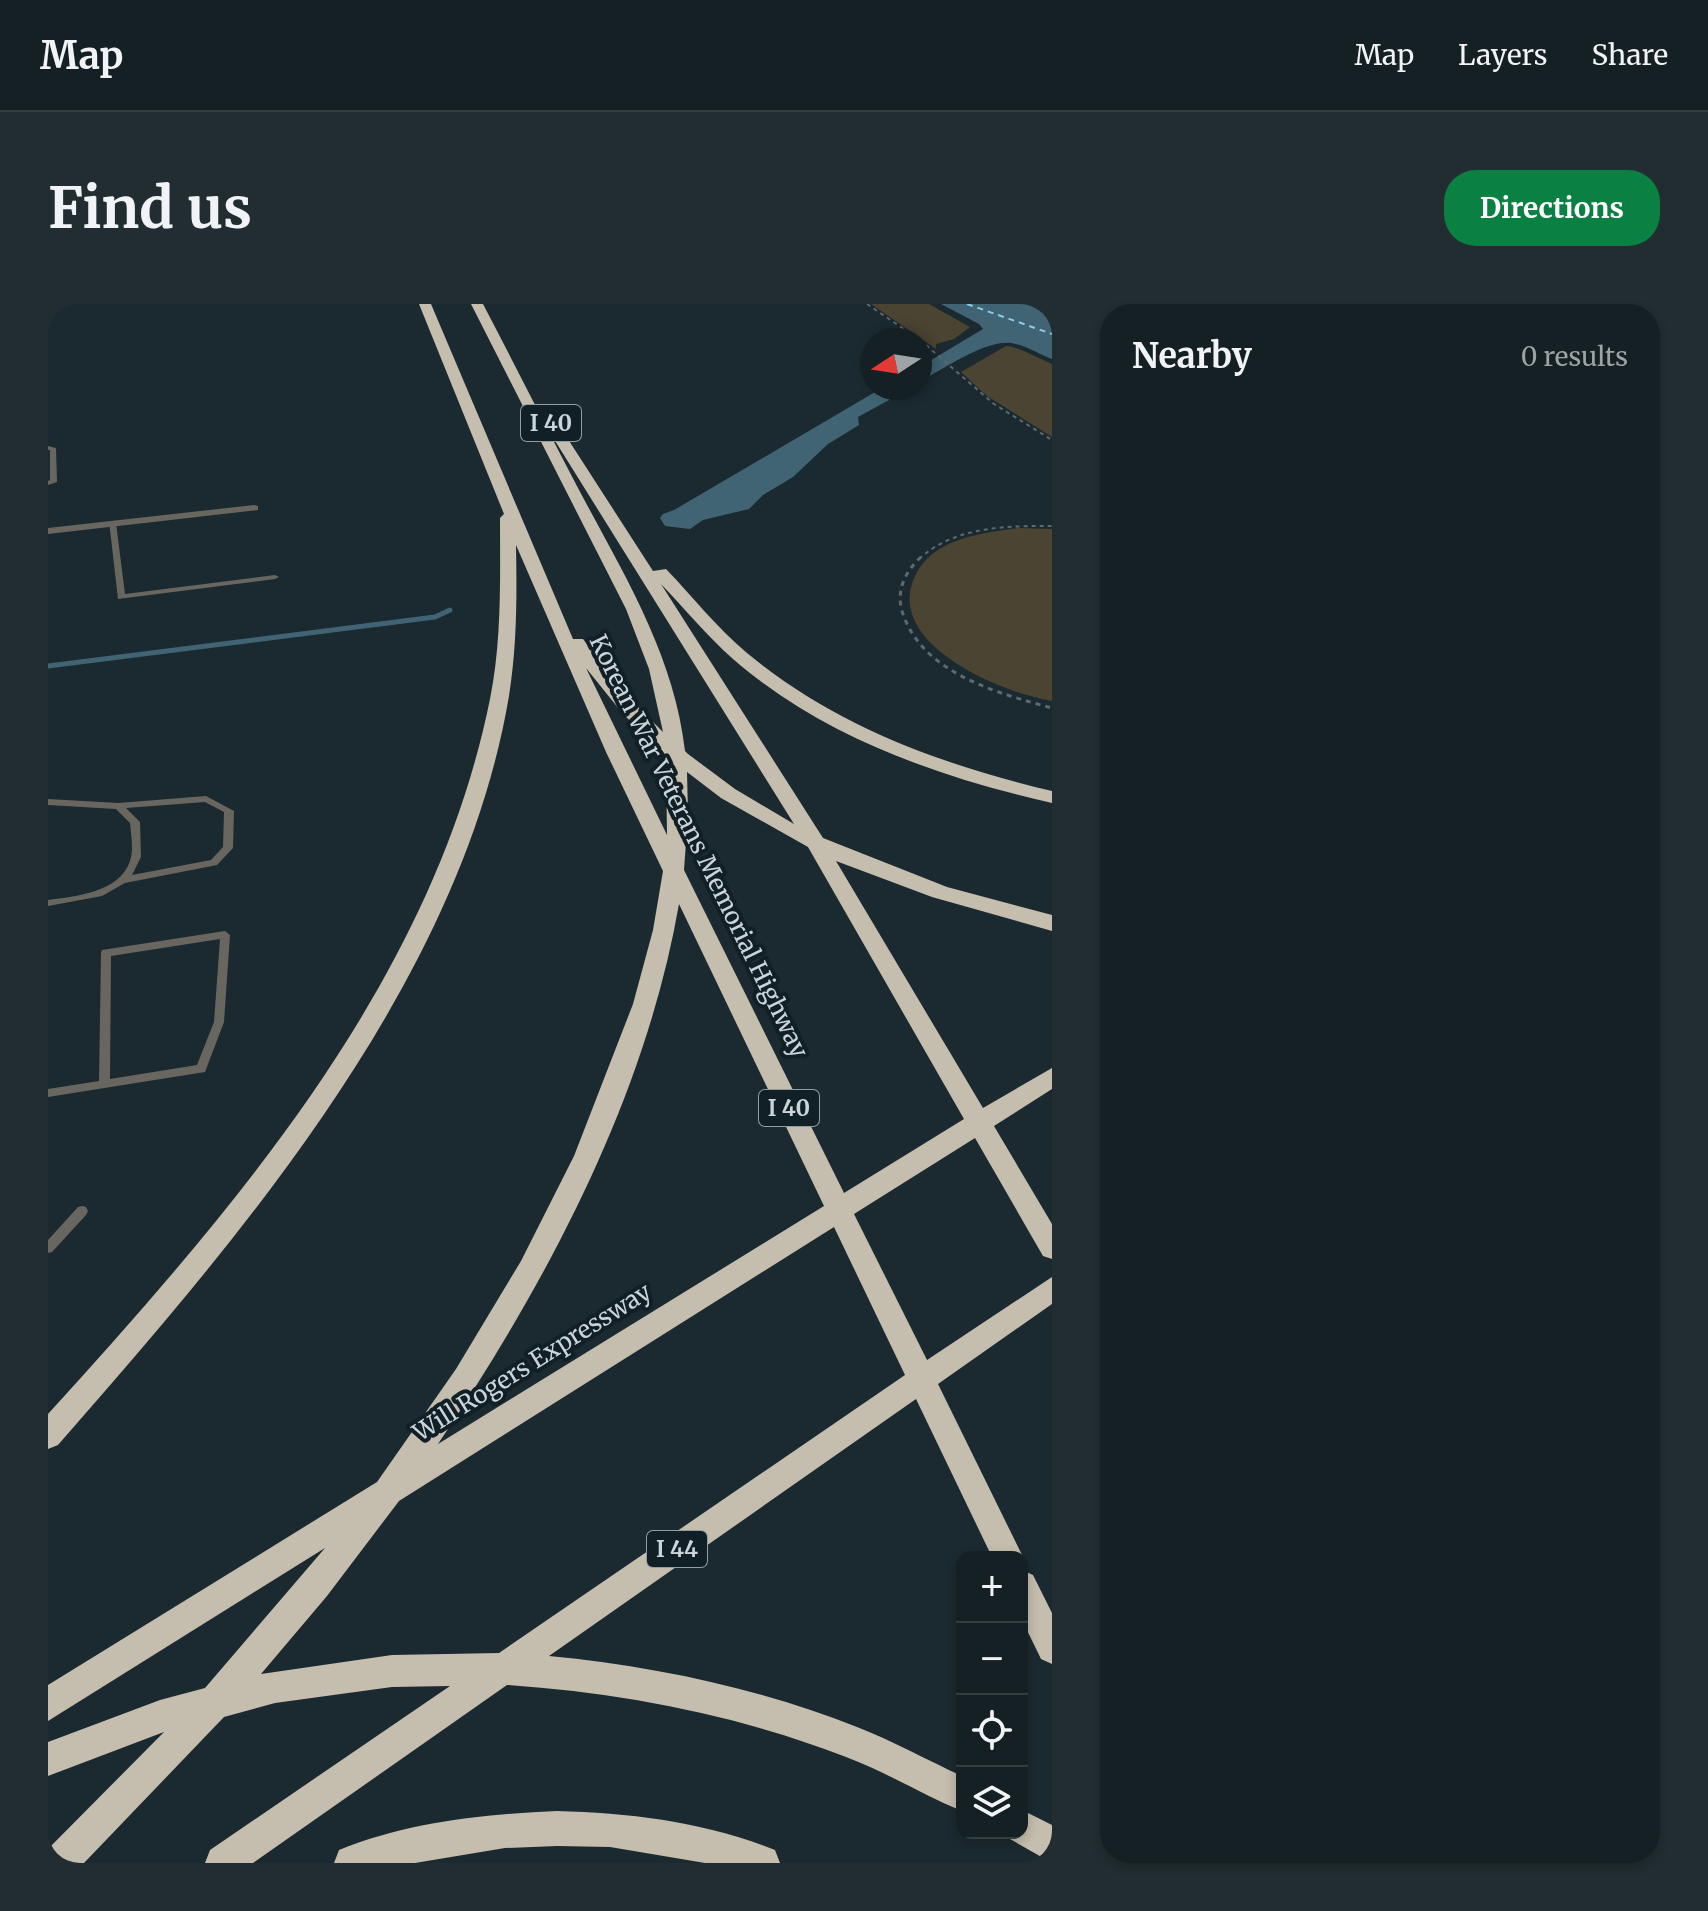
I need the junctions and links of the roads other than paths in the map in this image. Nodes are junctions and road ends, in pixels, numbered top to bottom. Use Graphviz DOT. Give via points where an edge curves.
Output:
graph roads {
  1 [pos="425,304"];
  2 [pos="478,304"];
  3 [pos="48,448"];
  4 [pos="48,483"];
  5 [pos="508,504"];
  6 [pos="254,508"];
  7 [pos="112,523"];
  8 [pos="48,531"];
  9 [pos="627,540"];
  10 [pos="275,577"];
  11 [pos="551,610"];
  12 [pos="1052,797"];
  13 [pos="48,802"];
  14 [pos="118,806"];
  15 [pos="125,880"];
  16 [pos="48,903"];
  17 [pos="1052,923"];
  18 [pos="1052,1077"];
  19 [pos="104,1084"];
  20 [pos="48,1093"];
  21 [pos="82,1211"];
  22 [pos="48,1248"];
  23 [pos="1052,1248"];
  24 [pos="1052,1289"];
  25 [pos="48,1435"];
  26 [pos="1005,1551"];
  27 [pos="1028,1598"];
  28 [pos="1052,1648"];
  29 [pos="48,1704"];
  30 [pos="48,1759"];
  31 [pos="956,1791"];
  32 [pos="1028,1831"];
  33 [pos="1052,1845"];
  34 [pos="59,1863"];
  35 [pos="223,1863"];
  36 [pos="352,1863"];
  37 [pos="762,1863"];
  1 -- 5 [label="highway, I 40"];
  2 -- 9 [label="highway, I 40"];
  2 -- 34 [label="highway" via="636,606 665,695 677,763 675,843 647,998 606,1114 567,1200 528,1277 441,1416 303,1601 163,1758"];
  3 -- 4 [label="lane" via="53,448 54,482"];
  5 -- 11 [label="highway, Korean War Veterans Memorial Highway / I 40"];
  5 -- 25 [label="highway" via="507,629 497,709 464,825 424,919 364,1029 292,1141 190,1275"];
  6 -- 7 [label="street"];
  7 -- 8 [label="street"];
  7 -- 10 [label="lane" via="121,597"];
  9 -- 12 [label="highway" via="738,654 801,700 908,754"];
  9 -- 23 [label="highway, I 40" via="800,816"];
  11 -- 17 [label="highway" via="620,700 694,770 731,797 849,858 932,890"];
  11 -- 26 [label="highway, Korean War Veterans Memorial Highway / I 40"];
  13 -- 14 [label="lane"];
  14 -- 15 [label="lane" via="135,822 136,858"];
  14 -- 15 [label="lane" via="206,799 229,811 228,848 214,863"];
  15 -- 16 [label="lane" via="93,895"];
  18 -- 29 [label="highway, Will Rogers Expressway"];
  19 -- 19 [label="lane" via="201,1069 219,1022 225,935 106,953"];
  19 -- 20 [label="lane"];
  21 -- 22 [label="lane"];
  24 -- 35 [label="highway, I 44"];
  27 -- 28 [label="highway"];
  30 -- 31 [label="highway" via="172,1712 266,1686 449,1667 614,1677 697,1693 856,1743"];
  32 -- 33 [label="highway"];
  36 -- 37 [label="highway" via="478,1833 558,1829 681,1840"];
}
